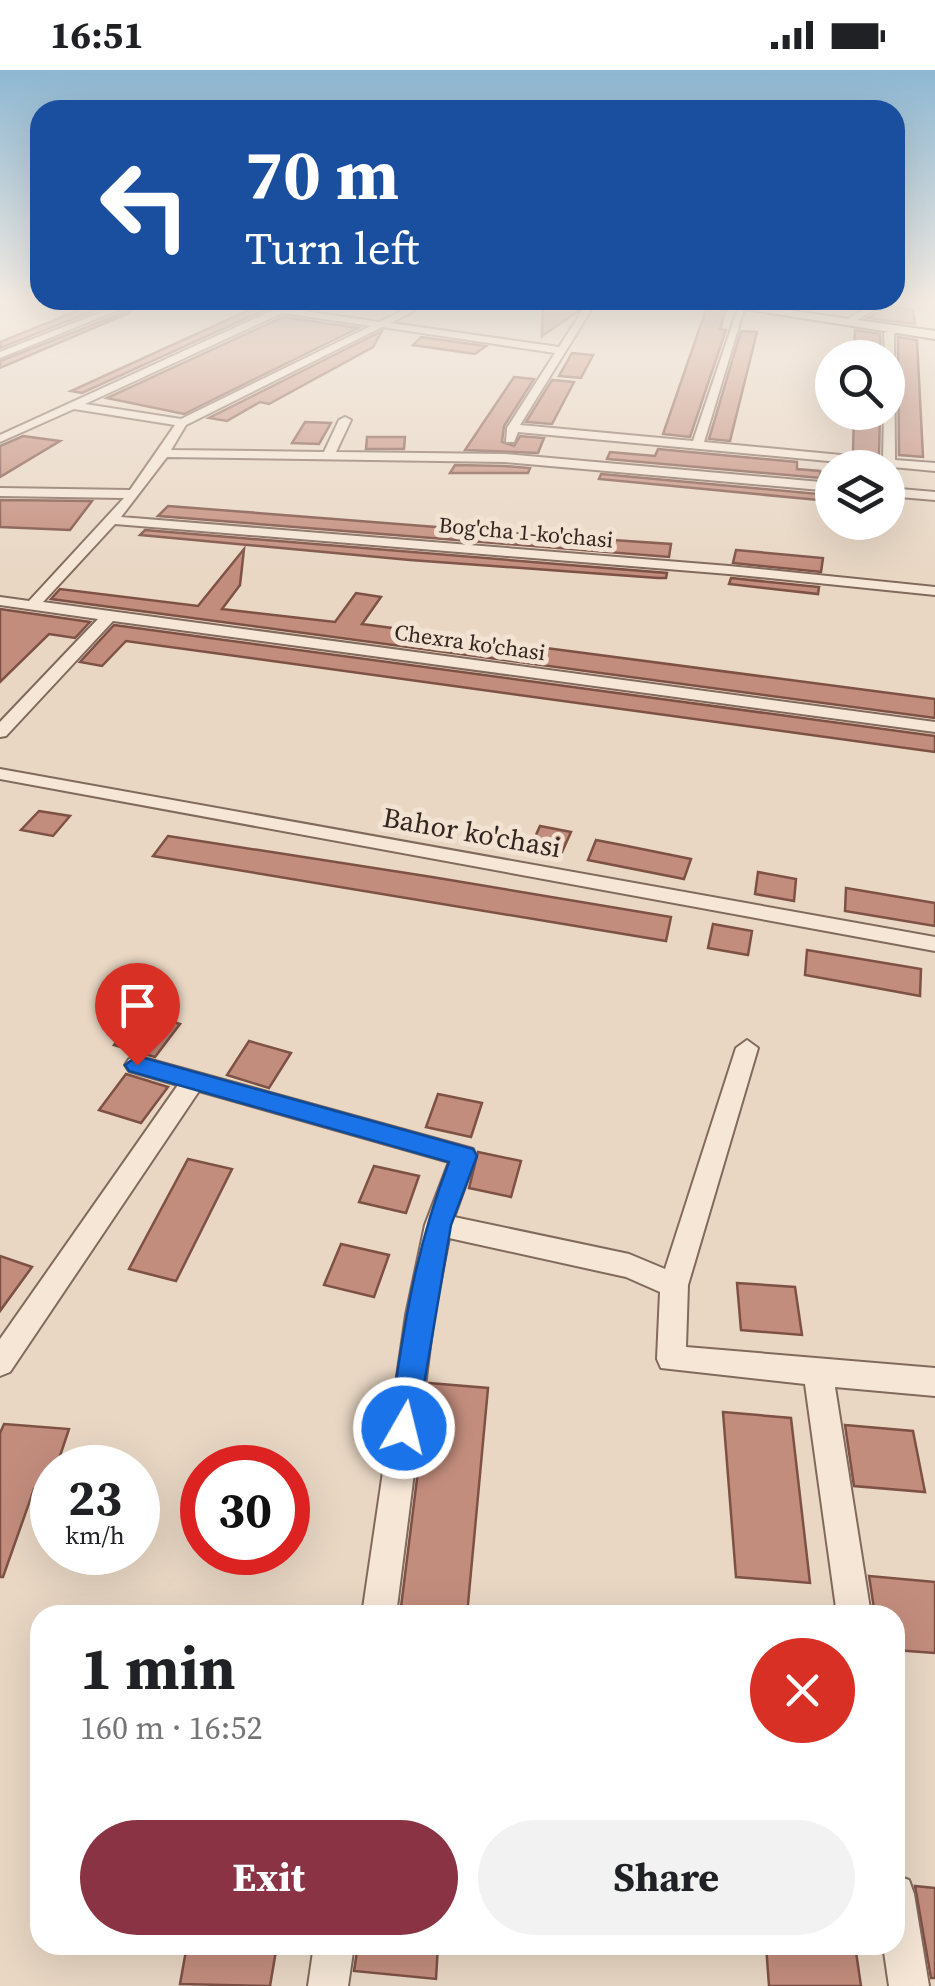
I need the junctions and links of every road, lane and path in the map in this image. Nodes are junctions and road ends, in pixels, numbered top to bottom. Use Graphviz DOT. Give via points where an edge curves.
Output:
graph roads {
  1 [pos="102,391"];
  2 [pos="246,391"];
  3 [pos="537,391"];
  4 [pos="715,391"];
  5 [pos="890,391"];
  6 [pos="72,405"];
  7 [pos="345,420"];
  8 [pos="182,423"];
  9 [pos="513,428"];
  10 [pos="0,438"];
  11 [pos="697,445"];
  12 [pos="889,450"];
  13 [pos="165,453"];
  14 [pos="330,454"];
  15 [pos="815,455"];
  16 [pos="504,458"];
  17 [pos="905,464"];
  18 [pos="935,467"];
  19 [pos="815,485"];
  20 [pos="0,492"];
  21 [pos="905,493"];
  22 [pos="132,494"];
  23 [pos="935,496"];
  24 [pos="113,520"];
  25 [pos="935,591"];
  26 [pos="0,601"];
  27 [pos="33,605"];
  28 [pos="109,616"];
  29 [pos="935,727"];
  30 [pos="0,732"];
  31 [pos="0,774"];
  32 [pos="935,944"];
  33 [pos="748,1048"];
  34 [pos="137,1065"];
  35 [pos="192,1082"];
  36 [pos="438,1225"];
  37 [pos="674,1286"];
  38 [pos="2,1353"];
  39 [pos="818,1372"];
  40 [pos="935,1382"];
  41 [pos="380,1605"];
  42 [pos="853,1605"];
  43 [pos="333,1955"];
  44 [pos="904,1955"];
  45 [pos="328,1986"];
  46 [pos="908,1986"];
  1 -- 6 [label="street"];
  2 -- 8 [label="street"];
  3 -- 9 [label="street"];
  4 -- 11 [label="street"];
  5 -- 12 [label="street"];
  6 -- 8 [label="street"];
  6 -- 10 [label="street"];
  7 -- 14 [label="street"];
  8 -- 13 [label="street"];
  9 -- 11 [label="street"];
  9 -- 16 [label="street"];
  11 -- 15 [label="street"];
  13 -- 14 [label="street"];
  13 -- 22 [label="street"];
  14 -- 16 [label="street"];
  16 -- 19 [label="street"];
  17 -- 18 [label="street"];
  20 -- 22 [label="street"];
  21 -- 23 [label="street"];
  22 -- 24 [label="street"];
  24 -- 25 [label="street, Bog'cha 1-ko'chasi"];
  24 -- 27 [label="street"];
  26 -- 27 [label="street, Chexra ko'chasi"];
  27 -- 28 [label="street, Chexra ko'chasi"];
  28 -- 29 [label="street, Chexra ko'chasi"];
  28 -- 30 [label="street"];
  31 -- 32 [label="street, Bahor ko'chasi"];
  33 -- 37 [label="street"];
  34 -- 35 [label="street"];
  35 -- 36 [label="street" via="464,1156"];
  35 -- 38 [label="street"];
  36 -- 37 [label="street" via="629,1266"];
  36 -- 41 [label="street"];
  37 -- 39 [label="street" via="672,1359"];
  39 -- 40 [label="street"];
  39 -- 42 [label="street"];
  43 -- 45 [label="street"];
  44 -- 46 [label="street"];
}
